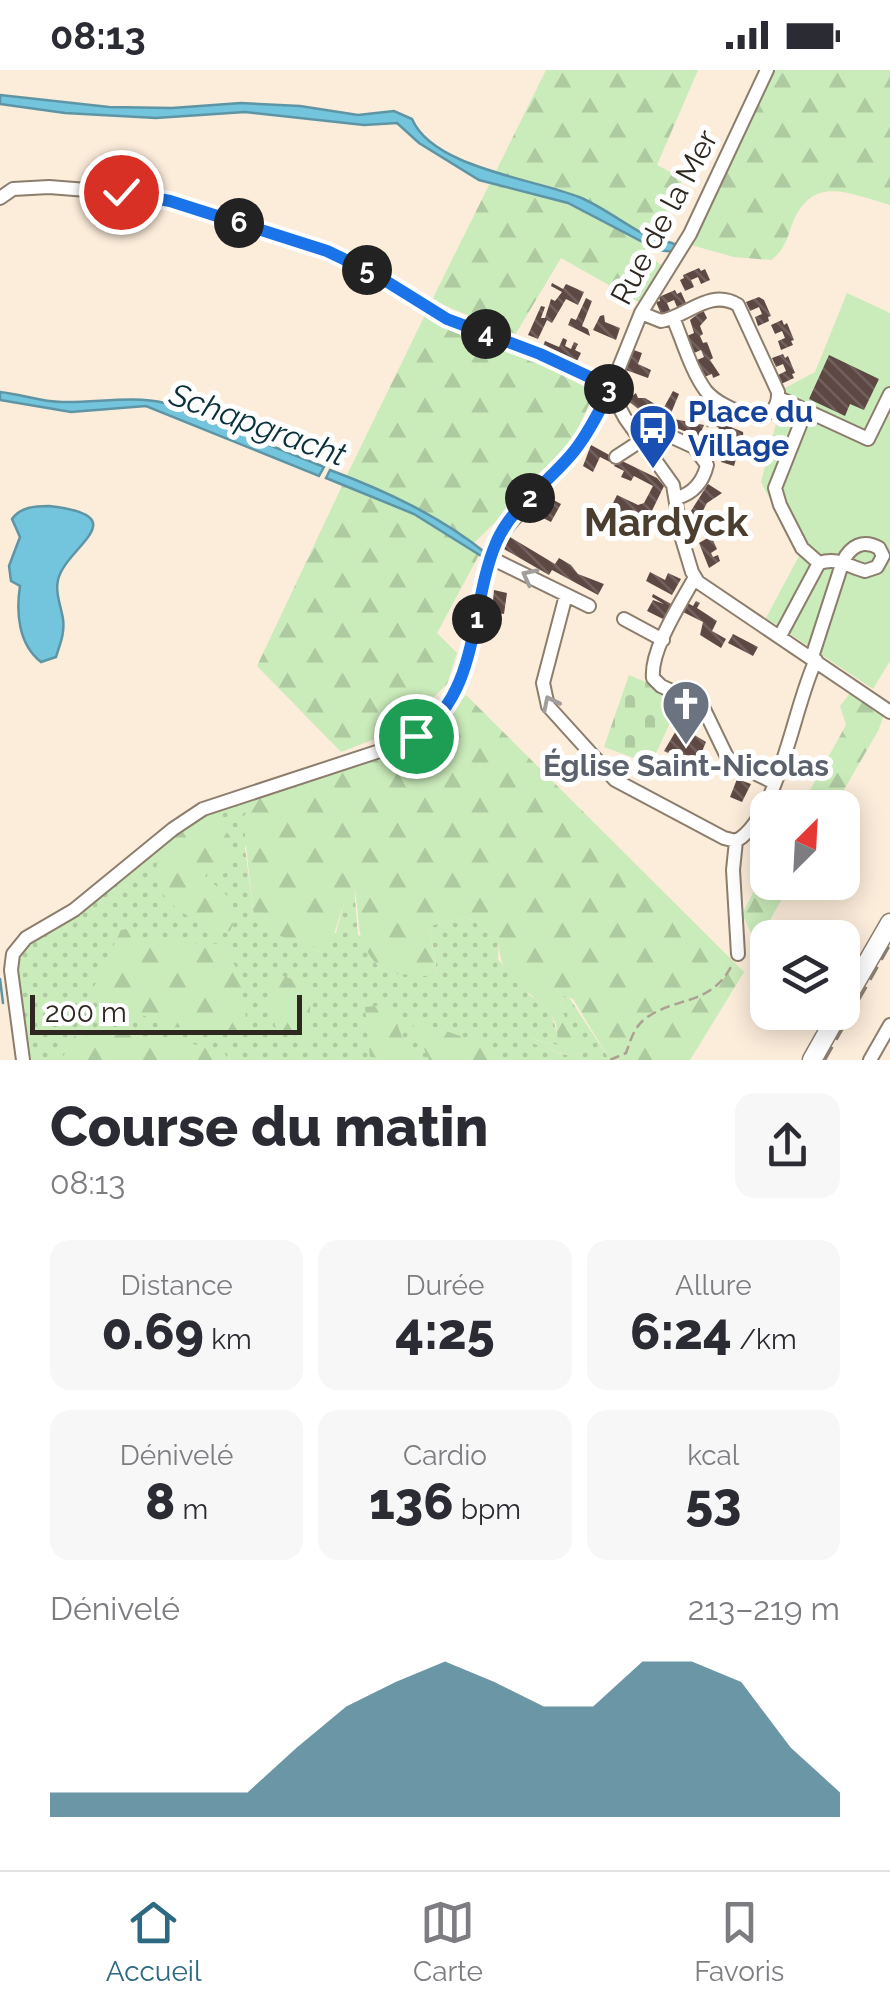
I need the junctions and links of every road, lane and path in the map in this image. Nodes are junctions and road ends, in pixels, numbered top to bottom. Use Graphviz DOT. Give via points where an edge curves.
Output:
graph roads {
  1 [pos="767,70"];
  2 [pos="1,194"];
  3 [pos="640,313"];
  4 [pos="674,318"];
  5 [pos="610,390"];
  6 [pos="890,394"];
  7 [pos="779,398"];
  8 [pos="718,402"];
  9 [pos="806,410"];
  10 [pos="632,428"];
  11 [pos="642,440"];
  12 [pos="697,449"];
  13 [pos="616,457"];
  14 [pos="677,498"];
  15 [pos="491,558"];
  16 [pos="819,562"];
  17 [pos="695,577"];
  18 [pos="566,595"];
  19 [pos="589,606"];
  20 [pos="624,620"];
  21 [pos="780,636"];
  22 [pos="663,640"];
  23 [pos="814,658"];
  24 [pos="890,712"];
  25 [pos="774,782"];
  26 [pos="736,841"];
  27 [pos="890,923"];
  28 [pos="738,954"];
  29 [pos="860,976"];
  30 [pos="890,1025"];
  31 [pos="829,1030"];
  32 [pos="23,1060"];
  33 [pos="610,1060"];
  34 [pos="812,1060"];
  35 [pos="870,1060"];
  1 -- 3 [label="street, Rue de la Mer" via="684,246"];
  2 -- 5 [label="street" via="41,187 138,194 294,240 358,265 447,319 540,354"];
  3 -- 4 [label="street"];
  3 -- 5 [label="street, Rue de la Mer"];
  4 -- 7 [label="street" via="713,300 738,305"];
  4 -- 8 [label="street" via="700,380"];
  5 -- 10 [label="street"];
  5 -- 15 [label="street, Rue de la Mer" via="576,449 506,525"];
  6 -- 9 [label="street" via="868,439"];
  7 -- 8 [label="street" via="761,417"];
  7 -- 9 [label="street"];
  8 -- 12 [label="path"];
  9 -- 16 [label="street" via="775,488 802,548"];
  10 -- 11 [label="street"];
  10 -- 12 [label="street" via="646,426"];
  11 -- 13 [label="street"];
  11 -- 14 [label="street"];
  12 -- 14 [label="street" via="706,470 693,492"];
  14 -- 17 [label="street"];
  18 -- 15 [label="street, one-way"];
  15 -- 32 [label="street, Rue de la Mer" via="460,681 421,734 203,809 74,910 22,941 10,970"];
  16 -- 21 [label="street"];
  16 -- 23 [label="street" via="843,561"];
  17 -- 21 [label="street"];
  17 -- 22 [label="street"];
  18 -- 19 [label="street"];
  26 -- 18 [label="street, one-way" via="619,784 548,706 543,683"];
  20 -- 22 [label="street"];
  21 -- 23 [label="street"];
  22 -- 25 [label="street" via="653,678 696,700 726,758"];
  23 -- 24 [label="street"];
  23 -- 25 [label="street"];
  25 -- 26 [label="street"];
  26 -- 28 [label="street"];
  27 -- 29 [label="main road"];
  28 -- 33 [label="path" via="724,981 646,1018 626,1052"];
  30 -- 35 [label="street"];
  31 -- 34 [label="main road"];
}
